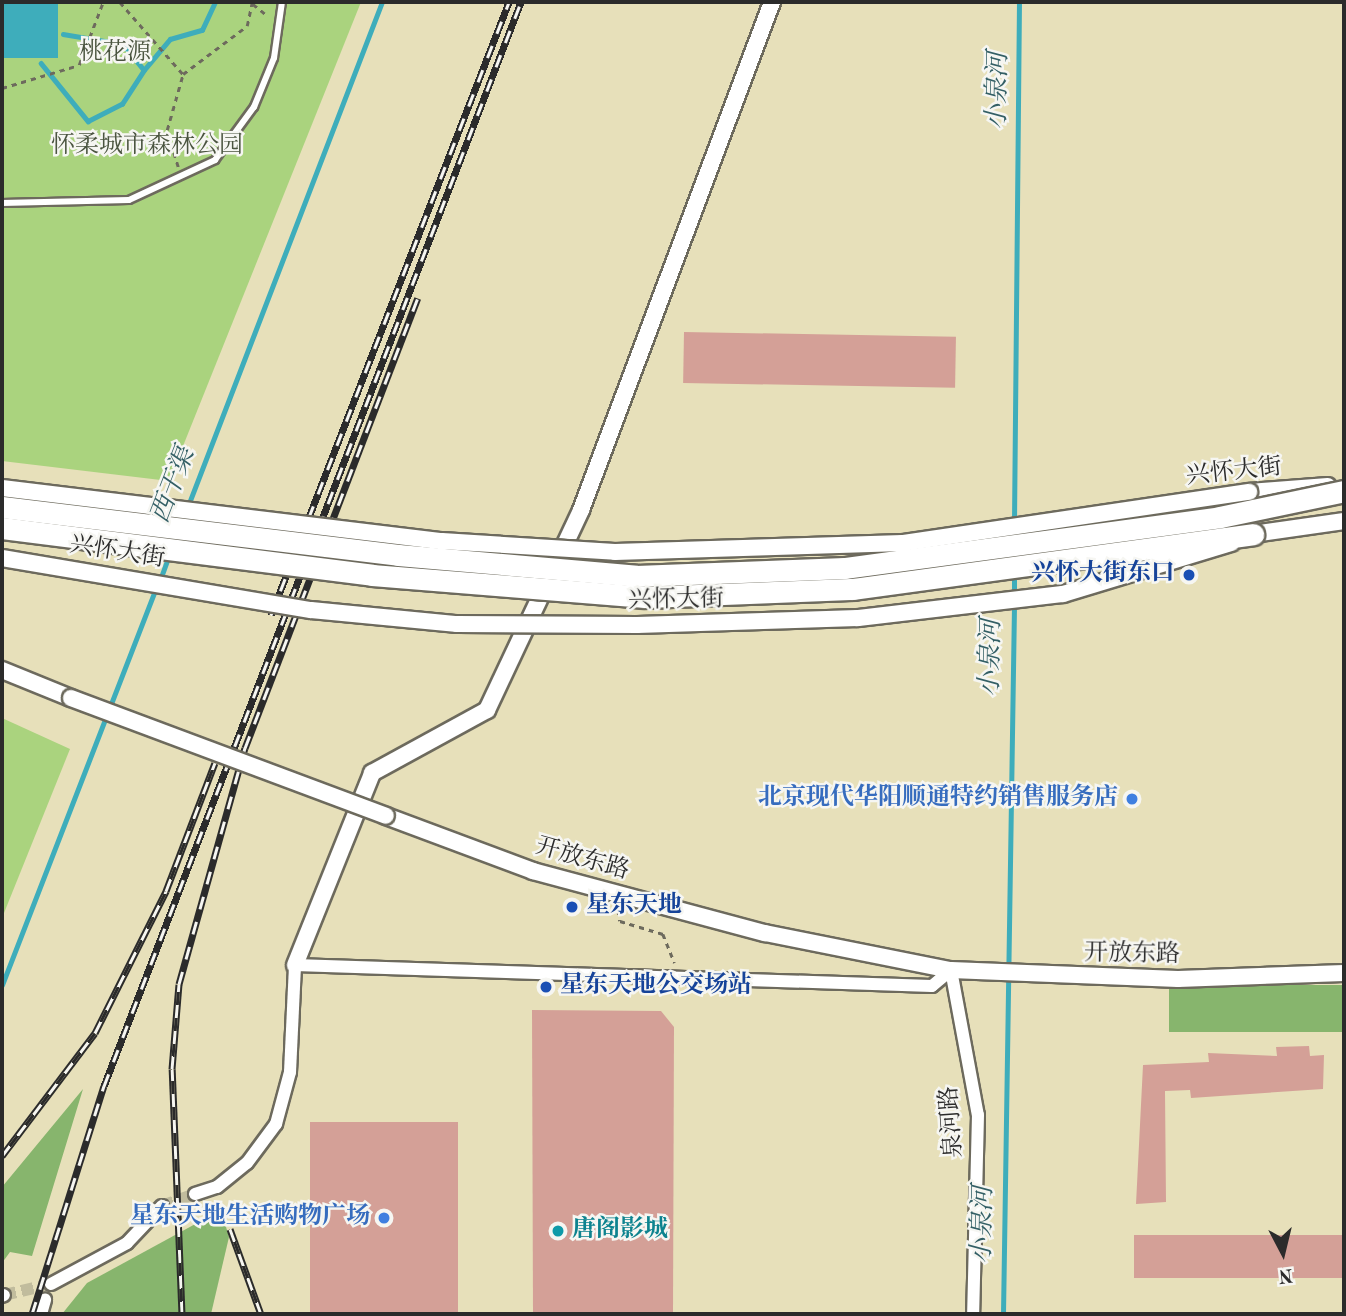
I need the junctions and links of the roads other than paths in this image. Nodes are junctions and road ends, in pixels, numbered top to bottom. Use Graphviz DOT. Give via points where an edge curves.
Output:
graph roads {
  1 [pos="282,2"];
  2 [pos="772,2"];
  3 [pos="2,202"];
  4 [pos="1344,485"];
  5 [pos="2,488"];
  6 [pos="1344,491"];
  7 [pos="2,507"];
  8 [pos="1344,521"];
  9 [pos="2,528"];
  10 [pos="1253,534"];
  11 [pos="2,558"];
  12 [pos="2,670"];
  13 [pos="295,965"];
  14 [pos="951,970"];
  15 [pos="1344,973"];
  16 [pos="195,1194"];
  17 [pos="162,1206"];
  18 [pos="51,1284"];
  19 [pos="45,1300"];
  20 [pos="41,1314"];
  21 [pos="973,1314"];
  1 -- 3 [label="lane" via="274,58 254,107 215,160 129,200"];
  2 -- 13 [label="main road" via="582,510 487,710 372,773"];
  4 -- 5 [label="main road, 兴怀大街, bridge" via="1249,492 903,543 615,552 442,541"];
  6 -- 7 [label="highway, bridge" via="1220,517 845,568 636,576 398,555"];
  8 -- 10 [label="main road, 兴怀大街"];
  9 -- 10 [label="highway, bridge" via="372,575 645,597 853,589"];
  10 -- 11 [label="main road, 兴怀大街, bridge" via="1142,575 1063,594 858,618 637,625 457,624 311,610"];
  12 -- 14 [label="main road, 开放东路, bridge" via="533,871 765,933"];
  13 -- 14 [label="street" via="682,982 932,986"];
  13 -- 16 [label="street" via="290,1072 276,1124 247,1163 217,1187"];
  14 -- 15 [label="main road, 开放东路" via="1032,976"];
  14 -- 21 [label="street, 泉河路" via="978,1115"];
  17 -- 18 [label="street" via="127,1243"];
  19 -- 20 [label="street"];
}
